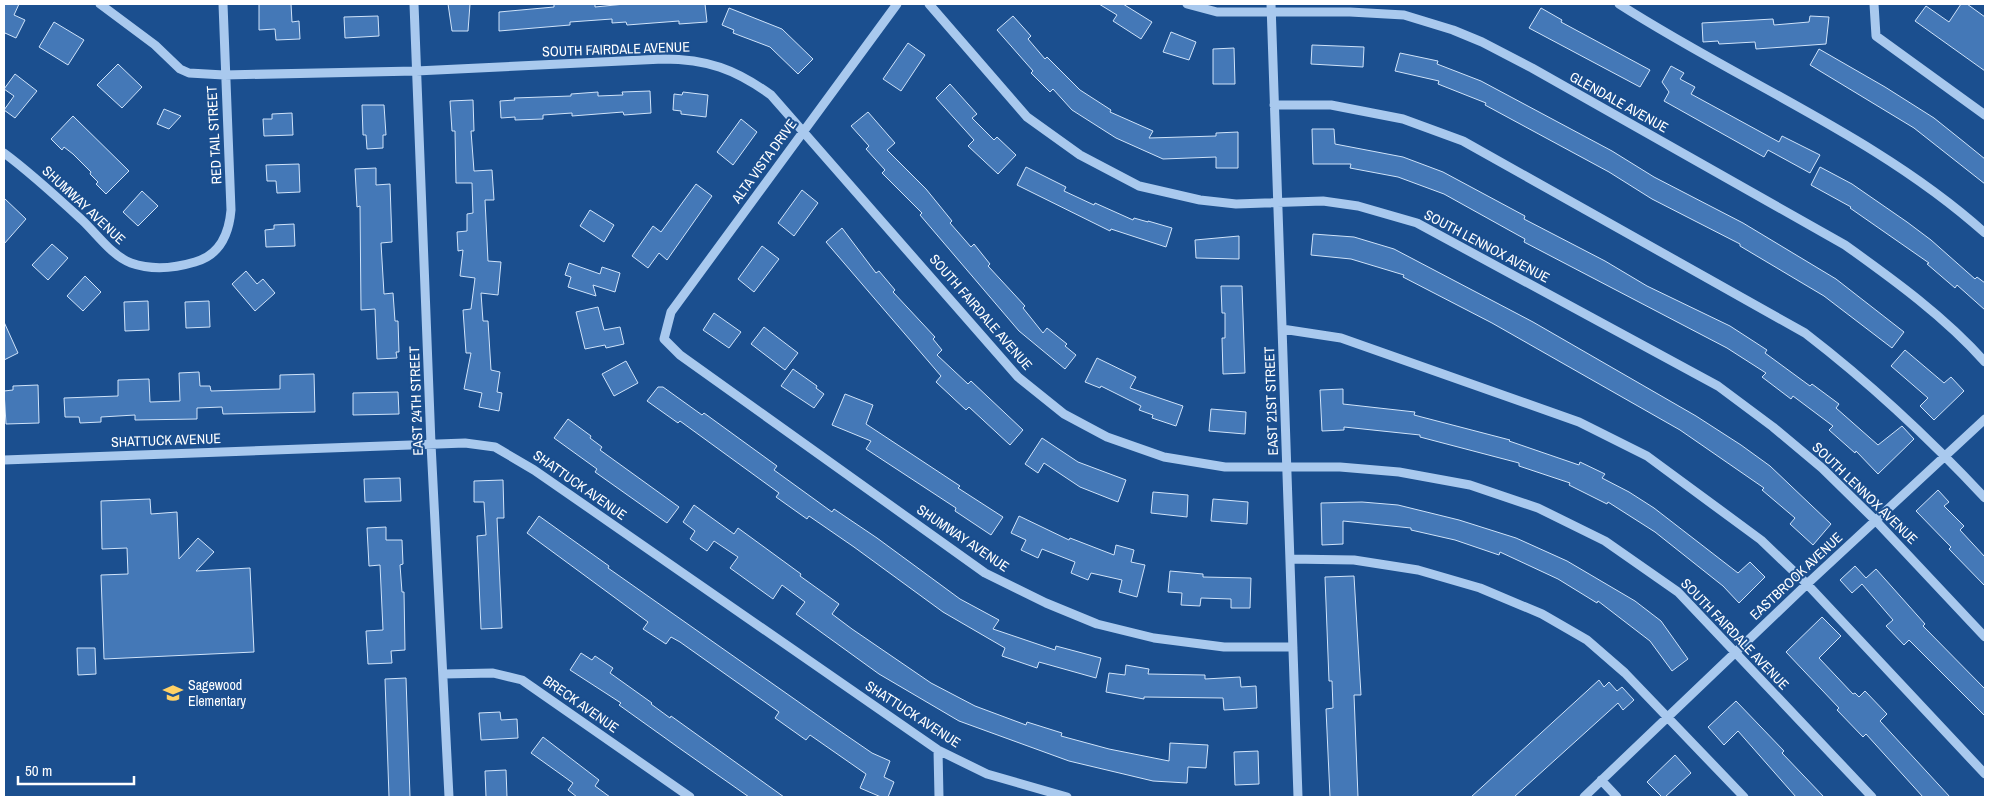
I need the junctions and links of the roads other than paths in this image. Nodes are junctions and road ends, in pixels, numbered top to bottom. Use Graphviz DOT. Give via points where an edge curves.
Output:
graph roads {
  1 [pos="100,4"];
  2 [pos="223,4"];
  3 [pos="414,4"];
  4 [pos="897,4"];
  5 [pos="929,4"];
  6 [pos="1187,4"];
  7 [pos="1619,4"];
  8 [pos="1874,4"];
  9 [pos="1271,8"];
  10 [pos="416,71"];
  11 [pos="224,75"];
  12 [pos="1274,105"];
  13 [pos="1985,116"];
  14 [pos="804,130"];
  15 [pos="4,153"];
  16 [pos="1278,203"];
  17 [pos="1985,233"];
  18 [pos="209,257"];
  19 [pos="1282,329"];
  20 [pos="664,339"];
  21 [pos="1985,362"];
  22 [pos="1985,419"];
  23 [pos="431,444"];
  24 [pos="1946,456"];
  25 [pos="4,460"];
  26 [pos="1286,467"];
  27 [pos="1985,498"];
  28 [pos="1876,521"];
  29 [pos="1290,559"];
  30 [pos="1807,584"];
  31 [pos="1985,637"];
  32 [pos="1293,647"];
  33 [pos="1735,652"];
  34 [pos="444,674"];
  35 [pos="1668,716"];
  36 [pos="938,750"];
  37 [pos="1985,774"];
  38 [pos="1601,780"];
  39 [pos="450,797"];
  40 [pos="690,797"];
  41 [pos="939,797"];
  42 [pos="1067,797"];
  43 [pos="1298,797"];
  44 [pos="1584,797"];
  45 [pos="1617,797"];
  46 [pos="1744,797"];
  47 [pos="1872,797"];
  1 -- 11 [label="street, SOUTH FAIRDALE AVENUE" via="180,69 189,73"];
  2 -- 11 [label="street, RED TAIL STREET"];
  3 -- 10 [label="street, EAST 24TH STREET"];
  4 -- 14 [label="street, ALTA VISTA DRIVE"];
  5 -- 16 [label="street, SOUTH LENNOX AVENUE" via="1027,117 1080,155 1139,186 1169,194 1236,204"];
  6 -- 9 [label="street, GLENDALE AVENUE" via="1217,12"];
  7 -- 17 [label="street" via="1676,40 1883,155 1960,210"];
  8 -- 13 [label="street" via="1876,36"];
  9 -- 12 [label="street, EAST 21ST STREET"];
  9 -- 21 [label="street, GLENDALE AVENUE" via="1404,15 1482,42 1845,245 1881,270"];
  10 -- 11 [label="street, SOUTH FAIRDALE AVENUE"];
  10 -- 14 [label="street, SOUTH FAIRDALE AVENUE" via="663,59 702,61 750,79 771,95"];
  10 -- 23 [label="street, EAST 24TH STREET"];
  11 -- 18 [label="street, RED TAIL STREET" via="231,216 221,245"];
  12 -- 16 [label="street, EAST 21ST STREET"];
  12 -- 24 [label="street" via="1331,105 1403,118 1463,141 1805,333 1848,366"];
  14 -- 20 [label="street, ALTA VISTA DRIVE" via="671,312"];
  14 -- 26 [label="street, SOUTH FAIRDALE AVENUE" via="1018,377 1064,414 1107,437 1164,457 1225,467"];
  15 -- 18 [label="street, SHUMWAY AVENUE" via="124,260 158,267"];
  16 -- 19 [label="street, EAST 21ST STREET"];
  16 -- 28 [label="street, SOUTH LENNOX AVENUE" via="1323,201 1358,206 1417,223 1718,386 1815,462"];
  19 -- 26 [label="street, EAST 21ST STREET"];
  19 -- 30 [label="street" via="1341,338 1579,422 1655,461 1761,540"];
  20 -- 32 [label="street, SHUMWAY AVENUE" via="680,355 985,573 1046,603 1097,624 1154,638 1224,647"];
  22 -- 24 [label="street, EASTBROOK AVENUE"];
  23 -- 25 [label="street, SHATTUCK AVENUE"];
  23 -- 34 [label="street, EAST 24TH STREET"];
  23 -- 36 [label="street, SHATTUCK AVENUE" via="481,444 516,457"];
  24 -- 27 [label="street"];
  24 -- 28 [label="street, EASTBROOK AVENUE"];
  26 -- 29 [label="street, EAST 21ST STREET"];
  26 -- 33 [label="street, SOUTH FAIRDALE AVENUE" via="1399,472 1470,485 1538,508 1606,541 1678,592"];
  28 -- 30 [label="street, EASTBROOK AVENUE"];
  28 -- 31 [label="street, SOUTH LENNOX AVENUE"];
  29 -- 32 [label="street, EAST 21ST STREET"];
  29 -- 35 [label="street" via="1354,560 1418,570 1480,588 1542,614 1587,640"];
  30 -- 33 [label="street, EASTBROOK AVENUE"];
  30 -- 37 [label="street"];
  32 -- 43 [label="street, EAST 21ST STREET"];
  33 -- 35 [label="street, EASTBROOK AVENUE"];
  33 -- 47 [label="street, SOUTH FAIRDALE AVENUE"];
  34 -- 39 [label="street, EAST 24TH STREET"];
  34 -- 40 [label="street, BRECK AVENUE" via="493,673 522,680"];
  35 -- 38 [label="street, EASTBROOK AVENUE"];
  35 -- 46 [label="street"];
  36 -- 41 [label="street"];
  36 -- 42 [label="street, SHATTUCK AVENUE" via="987,774"];
  38 -- 44 [label="street, EASTBROOK AVENUE"];
  38 -- 45 [label="street"];
}
